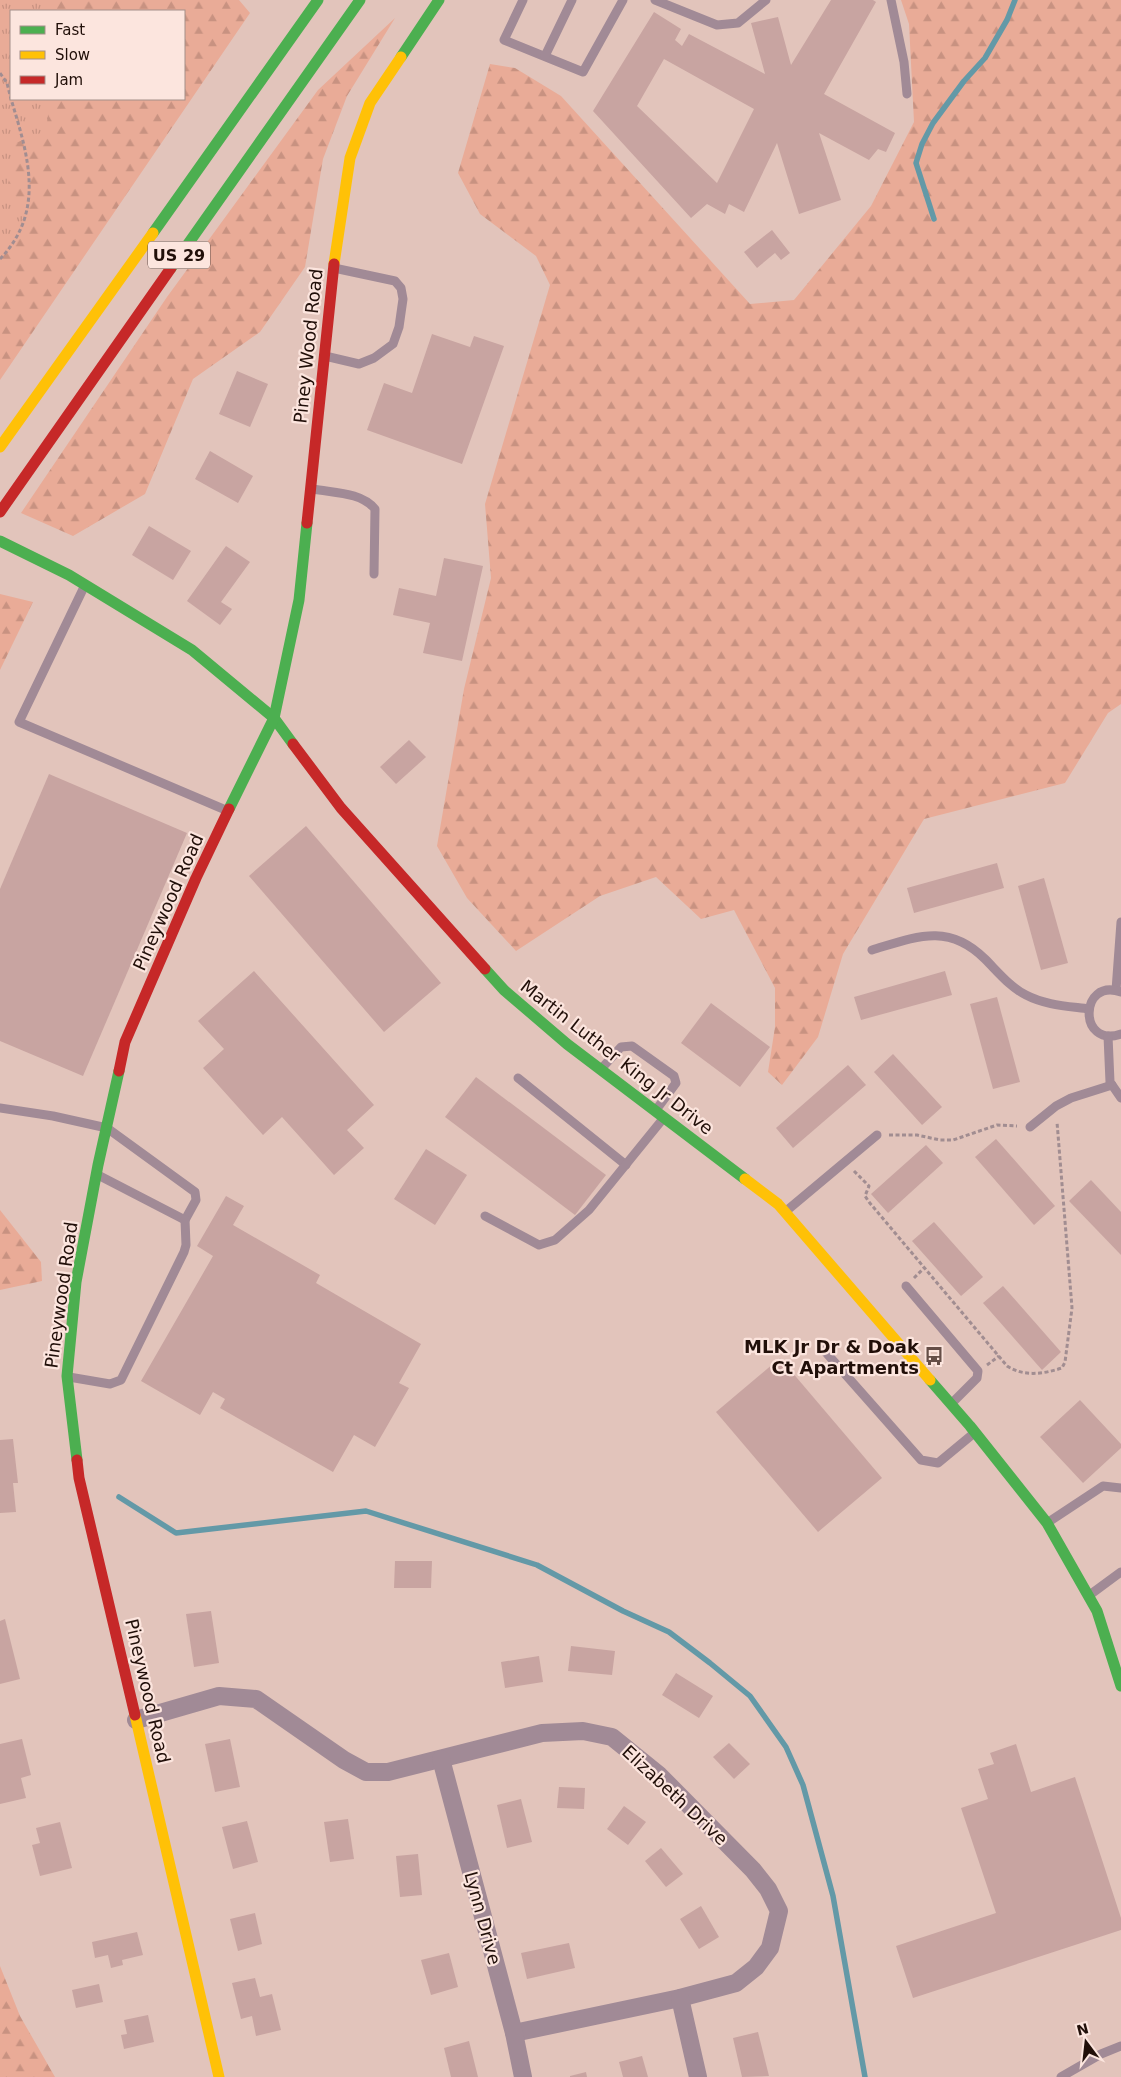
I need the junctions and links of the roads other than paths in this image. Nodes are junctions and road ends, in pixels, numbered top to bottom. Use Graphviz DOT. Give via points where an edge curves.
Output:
graph roads {
  1 [pos="318,0"];
  2 [pos="360,0"];
  3 [pos="439,0"];
  4 [pos="523,0"];
  5 [pos="572,0"];
  6 [pos="623,0"];
  7 [pos="655,0"];
  8 [pos="766,0"];
  9 [pos="891,0"];
  10 [pos="545,56"];
  11 [pos="907,94"];
  12 [pos="334,268"];
  13 [pos="324,356"];
  14 [pos="0,447"];
  15 [pos="311,488"];
  16 [pos="0,512"];
  17 [pos="0,541"];
  18 [pos="374,574"];
  19 [pos="85,584"];
  20 [pos="274,718"];
  21 [pos="228,811"];
  22 [pos="1121,922"];
  23 [pos="872,950"];
  24 [pos="1119,991"];
  25 [pos="1089,1009"];
  26 [pos="1121,1034"];
  27 [pos="1108,1036"];
  28 [pos="601,1069"];
  29 [pos="518,1078"];
  30 [pos="1112,1085"];
  31 [pos="1121,1098"];
  32 [pos="0,1108"];
  33 [pos="660,1114"];
  34 [pos="1030,1126"];
  35 [pos="106,1128"];
  36 [pos="877,1135"];
  37 [pos="626,1165"];
  38 [pos="97,1174"];
  39 [pos="785,1212"];
  40 [pos="485,1216"];
  41 [pos="185,1220"];
  42 [pos="906,1286"];
  43 [pos="822,1348"];
  44 [pos="67,1376"];
  45 [pos="951,1404"];
  46 [pos="975,1432"];
  47 [pos="1121,1488"];
  48 [pos="1047,1523"];
  49 [pos="1121,1572"];
  50 [pos="1088,1596"];
  51 [pos="1121,1686"];
  52 [pos="136,1720"];
  53 [pos="441,1759"];
  54 [pos="680,1998"];
  55 [pos="514,2033"];
  56 [pos="1121,2046"];
  57 [pos="219,2077"];
  58 [pos="523,2077"];
  59 [pos="698,2077"];
  60 [pos="1061,2077"];
  1 -- 14 [label="main road, US 29"];
  2 -- 16 [label="main road, US 29"];
  3 -- 12 [label="main road, Piney Wood Road" via="370,103 350,158"];
  4 -- 10 [label="lane" via="504,40"];
  5 -- 10 [label="lane"];
  6 -- 10 [label="lane" via="583,72"];
  7 -- 8 [label="lane" via="717,25 738,23"];
  9 -- 11 [label="lane"];
  12 -- 13 [label="main road, Piney Wood Road"];
  12 -- 13 [label="lane" via="395,281 401,288 403,299 393,344 374,358 359,364"];
  13 -- 15 [label="main road, Piney Wood Road"];
  15 -- 18 [label="lane" via="361,498 375,509"];
  15 -- 20 [label="main road, Piney Wood Road" via="299,600"];
  17 -- 19 [label="main road, Martin Luther King Jr Drive"];
  19 -- 20 [label="main road, Martin Luther King Jr Drive" via="192,650"];
  19 -- 21 [label="lane" via="19,722"];
  20 -- 21 [label="main road, Pineywood Road"];
  20 -- 28 [label="main road, Martin Luther King Jr Drive" via="341,808 504,990"];
  21 -- 35 [label="main road, Pineywood Road" via="126,1042"];
  22 -- 24 [label="lane"];
  23 -- 25 [label="lane" via="922,935 960,940 1025,994 1045,1003"];
  24 -- 25 [label="lane" via="1109,990 1096,996"];
  25 -- 27 [label="lane" via="1095,1029"];
  26 -- 27 [label="lane"];
  27 -- 30 [label="lane"];
  28 -- 33 [label="main road, Martin Luther King Jr Drive"];
  28 -- 33 [label="lane" via="621,1046 632,1046 674,1076 676,1083"];
  29 -- 37 [label="lane"];
  30 -- 31 [label="lane"];
  30 -- 34 [label="lane" via="1071,1098"];
  32 -- 35 [label="lane"];
  33 -- 37 [label="lane"];
  33 -- 39 [label="main road, Martin Luther King Jr Drive"];
  35 -- 38 [label="main road, Pineywood Road"];
  35 -- 41 [label="lane" via="195,1192 196,1200"];
  36 -- 39 [label="lane"];
  37 -- 40 [label="lane" via="589,1210 555,1240 539,1245"];
  38 -- 41 [label="lane"];
  38 -- 44 [label="main road, Pineywood Road" via="76,1282"];
  39 -- 45 [label="main road, Martin Luther King Jr Drive"];
  41 -- 44 [label="lane" via="184,1252 121,1380 110,1384"];
  42 -- 45 [label="lane" via="978,1371 977,1378"];
  43 -- 46 [label="lane" via="921,1460 938,1463"];
  44 -- 52 [label="main road, Pineywood Road" via="79,1478"];
  45 -- 46 [label="main road, Martin Luther King Jr Drive"];
  46 -- 48 [label="main road, Martin Luther King Jr Drive"];
  47 -- 48 [label="lane" via="1103,1486"];
  48 -- 50 [label="main road, Martin Luther King Jr Drive"];
  49 -- 50 [label="lane"];
  50 -- 51 [label="main road, Martin Luther King Jr Drive" via="1097,1611"];
  52 -- 53 [label="street, Elizabeth Drive" via="220,1696 256,1699 322,1746 366,1772 388,1772"];
  52 -- 57 [label="main road, Pineywood Road"];
  53 -- 54 [label="street, Elizabeth Drive" via="542,1733 583,1731 612,1737 659,1774 753,1870 779,1911 770,1948 756,1967 736,1983"];
  53 -- 55 [label="street, Lynn Drive"];
  54 -- 55 [label="street, Elizabeth Drive"];
  54 -- 59 [label="street"];
  55 -- 58 [label="street, Lynn Drive"];
  56 -- 60 [label="lane"];
}
